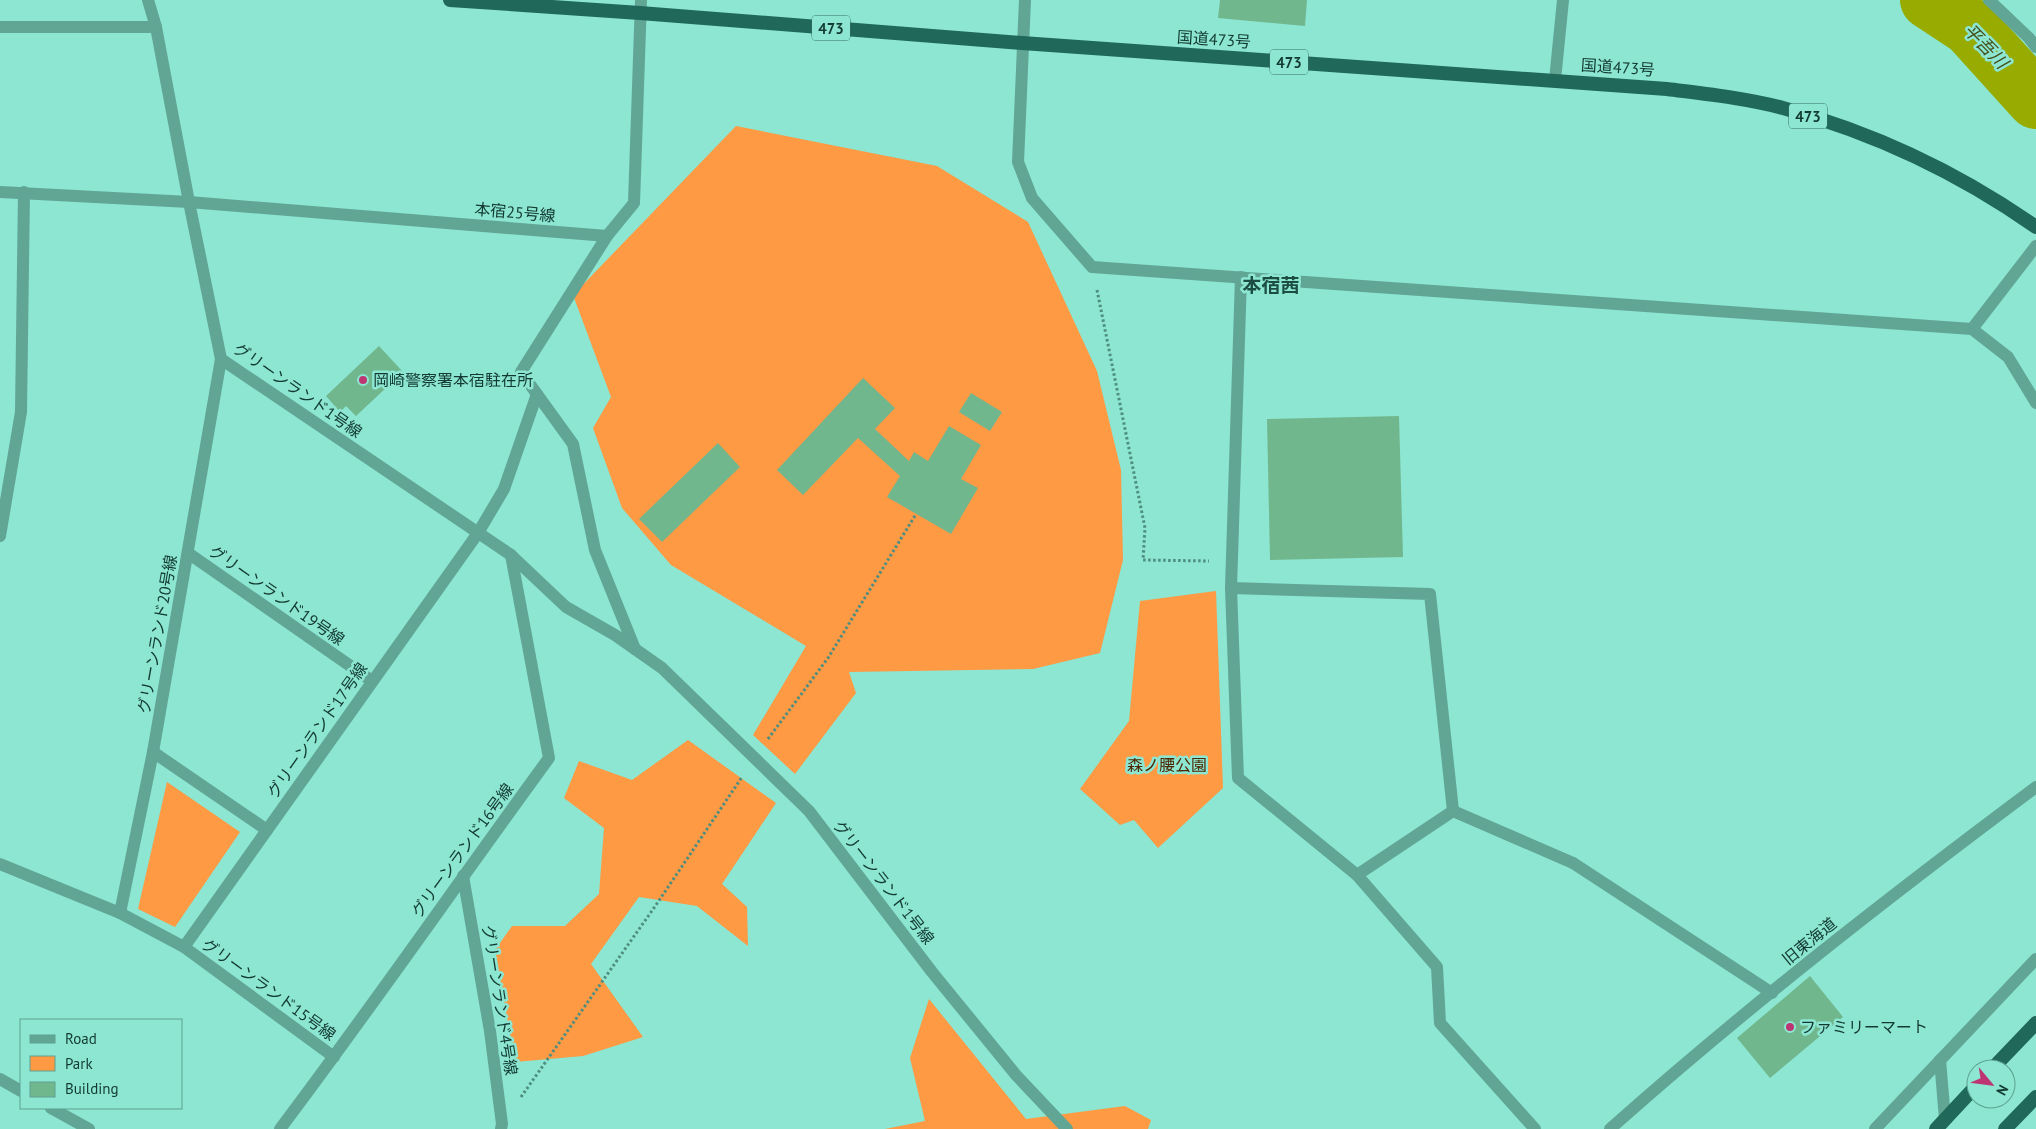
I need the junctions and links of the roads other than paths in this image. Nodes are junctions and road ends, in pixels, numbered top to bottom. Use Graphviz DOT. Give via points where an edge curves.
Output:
graph roads {
  1 [pos="148,0"];
  2 [pos="450,0"];
  3 [pos="1025,0"];
  4 [pos="1563,0"];
  5 [pos="1989,0"];
  6 [pos="641,6"];
  7 [pos="0,27"];
  8 [pos="156,27"];
  9 [pos="1022,43"];
  10 [pos="2036,47"];
  11 [pos="1555,80"];
  12 [pos="0,192"];
  13 [pos="24,192"];
  14 [pos="188,202"];
  15 [pos="2036,227"];
  16 [pos="607,236"];
  17 [pos="2036,246"];
  18 [pos="1241,277"];
  19 [pos="1972,329"];
  20 [pos="221,359"];
  21 [pos="537,394"];
  22 [pos="2036,403"];
  23 [pos="478,533"];
  24 [pos="0,536"];
  25 [pos="188,553"];
  26 [pos="511,555"];
  27 [pos="1231,588"];
  28 [pos="635,649"];
  29 [pos="372,681"];
  30 [pos="153,752"];
  31 [pos="2036,787"];
  32 [pos="1453,811"];
  33 [pos="267,830"];
  34 [pos="0,864"];
  35 [pos="1357,875"];
  36 [pos="463,876"];
  37 [pos="120,913"];
  38 [pos="184,947"];
  39 [pos="2036,959"];
  40 [pos="1772,993"];
  41 [pos="2036,1023"];
  42 [pos="334,1057"];
  43 [pos="2002,1059"];
  44 [pos="1940,1060"];
  45 [pos="0,1079"];
  46 [pos="20,1090"];
  47 [pos="1966,1097"];
  48 [pos="2036,1097"];
  49 [pos="53,1109"];
  50 [pos="1940,1124"];
  51 [pos="502,1126"];
  52 [pos="89,1129"];
  53 [pos="280,1129"];
  54 [pos="1067,1129"];
  55 [pos="1535,1129"];
  56 [pos="1610,1129"];
  57 [pos="1875,1129"];
  58 [pos="2005,1129"];
  1 -- 8 [label="street, グリーンランド1号線"];
  2 -- 6 [label="highway, 国道473号 / 473"];
  3 -- 9 [label="street"];
  4 -- 11 [label="street"];
  5 -- 10 [label="street"];
  6 -- 9 [label="highway, 国道473号 / 473"];
  6 -- 16 [label="street" via="634,203"];
  7 -- 8 [label="street"];
  8 -- 14 [label="street, グリーンランド1号線"];
  9 -- 11 [label="highway, 国道473号 / 473"];
  9 -- 18 [label="street" via="1018,162 1032,198 1092,267"];
  11 -- 15 [label="highway, 国道473号 / 473" via="1667,88 1781,108 1836,124 1940,168 1998,200"];
  12 -- 13 [label="street, 本宿25号線"];
  13 -- 14 [label="street, 本宿25号線"];
  13 -- 24 [label="street" via="21,412"];
  14 -- 16 [label="street, 本宿25号線"];
  14 -- 20 [label="street, グリーンランド1号線"];
  16 -- 21 [label="street" via="521,372"];
  17 -- 19 [label="street"];
  18 -- 19 [label="street"];
  18 -- 27 [label="street"];
  19 -- 22 [label="street" via="2008,357"];
  20 -- 23 [label="street, グリーンランド1号線"];
  20 -- 25 [label="street, グリーンランド20号線"];
  21 -- 23 [label="street, グリーンランド17号線" via="504,489"];
  21 -- 28 [label="street" via="574,444 595,550"];
  23 -- 26 [label="street, グリーンランド1号線"];
  23 -- 29 [label="street, グリーンランド17号線"];
  25 -- 29 [label="street, グリーンランド19号線"];
  25 -- 30 [label="street, グリーンランド20号線"];
  26 -- 28 [label="street, グリーンランド1号線" via="566,607"];
  26 -- 36 [label="street, グリーンランド16号線" via="549,758"];
  27 -- 32 [label="street" via="1430,594"];
  27 -- 35 [label="street" via="1238,778"];
  28 -- 54 [label="street, グリーンランド1号線" via="662,668 809,811 932,972 1016,1075"];
  29 -- 33 [label="street, グリーンランド17号線"];
  30 -- 33 [label="street"];
  30 -- 37 [label="street, グリーンランド20号線"];
  31 -- 40 [label="street, 旧東海道" via="1911,880"];
  32 -- 35 [label="street"];
  32 -- 40 [label="street" via="1573,863"];
  33 -- 38 [label="street, グリーンランド17号線"];
  34 -- 37 [label="street"];
  35 -- 55 [label="street" via="1437,967 1440,1023"];
  36 -- 42 [label="street, グリーンランド16号線"];
  36 -- 51 [label="street, グリーンランド4号線" via="490,1031"];
  37 -- 38 [label="street, グリーンランド15号線"];
  38 -- 42 [label="street, グリーンランド15号線"];
  39 -- 44 [label="street"];
  40 -- 56 [label="street, 旧東海道" via="1677,1069"];
  41 -- 43 [label="highway"];
  42 -- 53 [label="street, グリーンランド16号線"];
  44 -- 50 [label="street"];
  44 -- 57 [label="street"];
  45 -- 46 [label="street"];
  47 -- 50 [label="highway"];
  48 -- 58 [label="highway"];
  49 -- 52 [label="street"];
}
